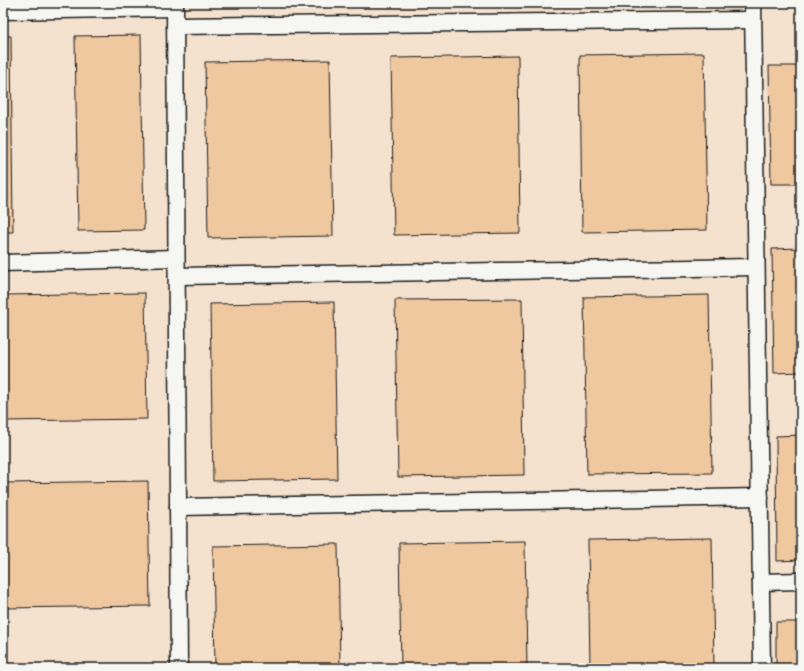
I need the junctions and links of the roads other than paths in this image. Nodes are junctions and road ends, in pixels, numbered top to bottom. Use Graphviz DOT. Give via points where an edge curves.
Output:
graph roads {
  1 [pos="753,3"];
  2 [pos="175,6"];
  3 [pos="3,12"];
  4 [pos="753,20"];
  5 [pos="175,26"];
  6 [pos="176,258"];
  7 [pos="3,262"];
  8 [pos="756,267"];
  9 [pos="177,276"];
  10 [pos="760,497"];
  11 [pos="178,508"];
  12 [pos="801,581"];
  13 [pos="761,582"];
  14 [pos="179,668"];
  15 [pos="762,668"];
  1 -- 4 [label="lane"];
  2 -- 3 [label="lane"];
  2 -- 5 [label="lane"];
  4 -- 5 [label="lane"];
  4 -- 8 [label="lane"];
  5 -- 6 [label="lane"];
  6 -- 7 [label="lane"];
  6 -- 9 [label="lane"];
  8 -- 9 [label="lane"];
  8 -- 10 [label="lane"];
  9 -- 11 [label="lane"];
  10 -- 11 [label="lane"];
  10 -- 13 [label="lane"];
  11 -- 14 [label="lane"];
  12 -- 13 [label="lane"];
  13 -- 15 [label="lane"];
}
